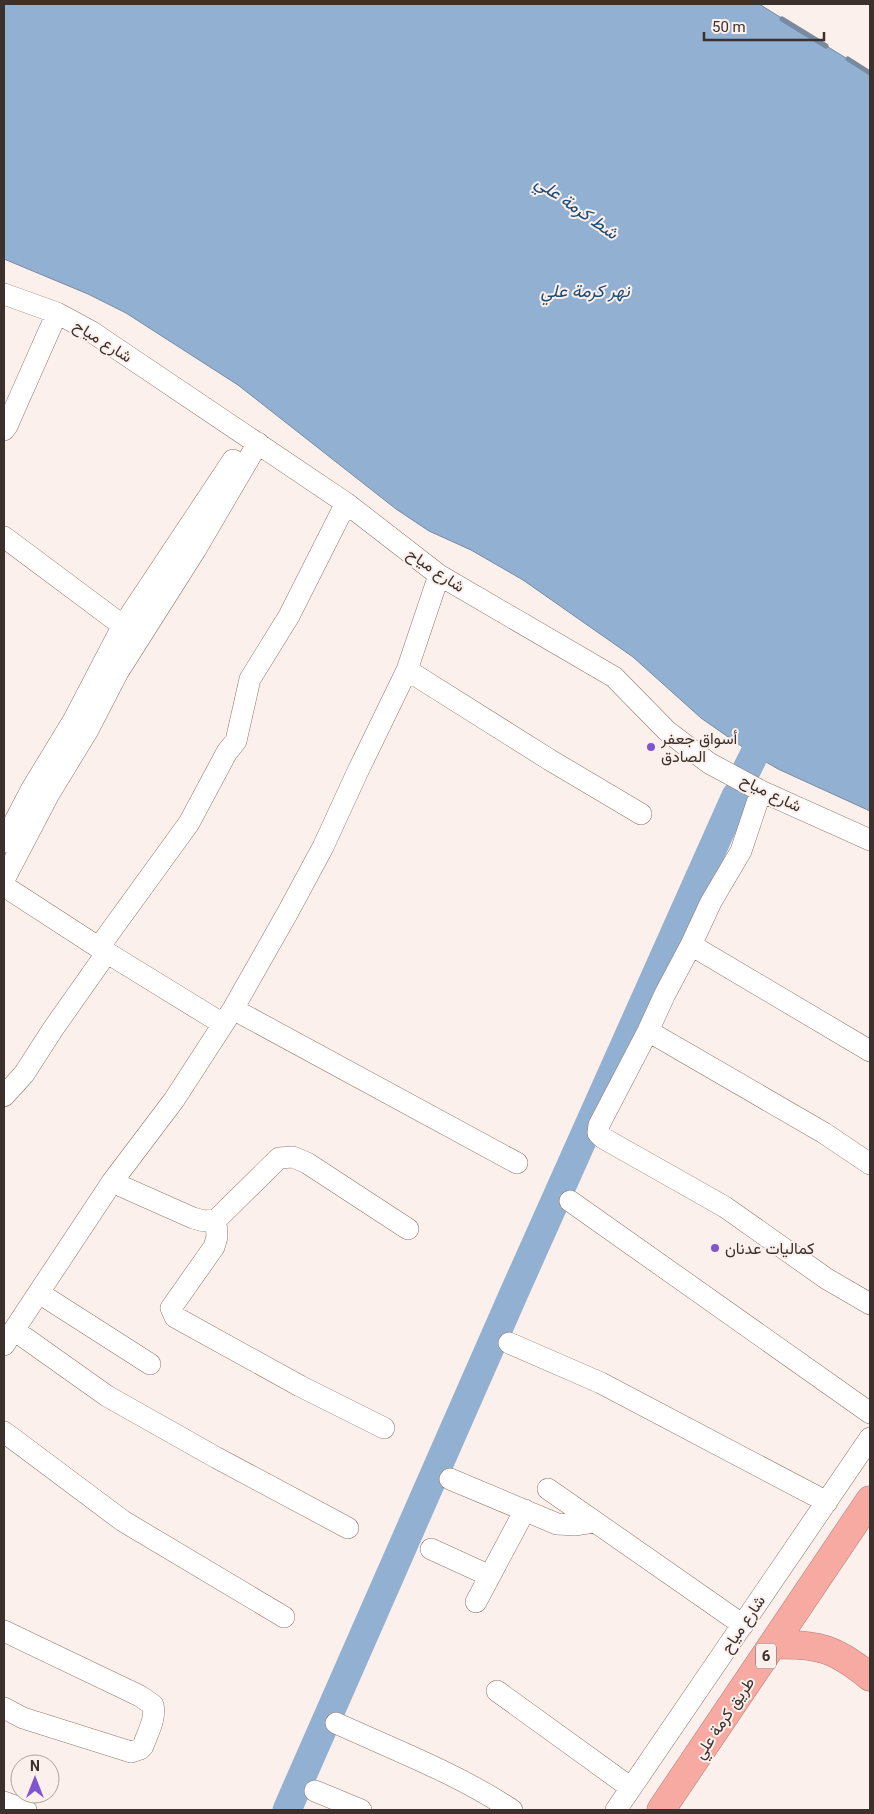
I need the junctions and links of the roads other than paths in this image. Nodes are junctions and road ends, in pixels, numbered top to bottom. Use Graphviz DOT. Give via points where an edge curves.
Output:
graph roads {
  1 [pos="4,294"];
  2 [pos="57,313"];
  3 [pos="4,430"];
  4 [pos="253,440"];
  5 [pos="346,503"];
  6 [pos="4,537"];
  7 [pos="439,575"];
  8 [pos="131,632"];
  9 [pos="407,670"];
  10 [pos="762,791"];
  11 [pos="641,814"];
  12 [pos="870,840"];
  13 [pos="4,842"];
  14 [pos="4,880"];
  15 [pos="4,886"];
  16 [pos="691,946"];
  17 [pos="101,949"];
  18 [pos="228,1016"];
  19 [pos="648,1032"];
  20 [pos="870,1051"];
  21 [pos="4,1096"];
  22 [pos="517,1163"];
  23 [pos="870,1164"];
  24 [pos="112,1182"];
  25 [pos="570,1201"];
  26 [pos="216,1220"];
  27 [pos="408,1229"];
  28 [pos="39,1293"];
  29 [pos="870,1304"];
  30 [pos="9,1337"];
  31 [pos="509,1344"];
  32 [pos="150,1364"];
  33 [pos="870,1413"];
  34 [pos="384,1428"];
  35 [pos="4,1432"];
  36 [pos="870,1438"];
  37 [pos="450,1479"];
  38 [pos="548,1489"];
  39 [pos="870,1500"];
  40 [pos="827,1502"];
  41 [pos="525,1510"];
  42 [pos="595,1522"];
  43 [pos="348,1528"];
  44 [pos="432,1549"];
  45 [pos="490,1576"];
  46 [pos="476,1602"];
  47 [pos="284,1617"];
  48 [pos="743,1625"];
  49 [pos="4,1631"];
  50 [pos="774,1645"];
  51 [pos="870,1677"];
  52 [pos="497,1691"];
  53 [pos="4,1708"];
  54 [pos="336,1723"];
  55 [pos="631,1788"];
  56 [pos="315,1791"];
  57 [pos="4,1802"];
  58 [pos="26,1810"];
  59 [pos="362,1810"];
  60 [pos="512,1810"];
  61 [pos="616,1810"];
  62 [pos="660,1810"];
  1 -- 2 [label="street, شارع مياح"];
  2 -- 3 [label="street"];
  2 -- 4 [label="street, شارع مياح" via="92,332"];
  4 -- 5 [label="street, شارع مياح"];
  4 -- 8 [label="street"];
  5 -- 7 [label="street, شارع مياح"];
  5 -- 17 [label="street" via="289,616 250,679 236,741 190,823 102,943"];
  6 -- 8 [label="street"];
  7 -- 9 [label="street"];
  7 -- 10 [label="street, شارع مياح" via="614,677 667,731 709,762"];
  8 -- 13 [label="street" via="31,790"];
  8 -- 14 [label="street" via="118,672"];
  9 -- 11 [label="street"];
  9 -- 18 [label="street" via="323,847"];
  10 -- 12 [label="street, شارع مياح"];
  10 -- 16 [label="street" via="741,851 711,902"];
  15 -- 17 [label="street"];
  16 -- 19 [label="street"];
  16 -- 20 [label="street"];
  17 -- 18 [label="street"];
  17 -- 21 [label="street" via="103,958 24,1074"];
  18 -- 22 [label="street"];
  18 -- 24 [label="street" via="174,1100"];
  19 -- 23 [label="street" via="824,1133"];
  19 -- 29 [label="street" via="599,1125 598,1133 725,1207 827,1279"];
  24 -- 26 [label="street" via="193,1218"];
  24 -- 28 [label="street"];
  25 -- 33 [label="street"];
  26 -- 27 [label="street" via="279,1158 293,1157"];
  26 -- 34 [label="street" via="214,1247 171,1308 175,1317"];
  28 -- 30 [label="street"];
  28 -- 32 [label="street"];
  30 -- 43 [label="street" via="217,1458"];
  31 -- 40 [label="street" via="601,1383"];
  35 -- 47 [label="street" via="123,1521"];
  36 -- 40 [label="street, شارع مياح"];
  37 -- 41 [label="street"];
  38 -- 42 [label="street"];
  39 -- 50 [label="highway, طريق كرمة علي / 6"];
  40 -- 48 [label="street, شارع مياح"];
  41 -- 42 [label="street" via="557,1524"];
  41 -- 45 [label="street"];
  42 -- 48 [label="street"];
  44 -- 45 [label="street"];
  45 -- 46 [label="street"];
  48 -- 55 [label="street, شارع مياح"];
  49 -- 53 [label="street" via="140,1696 153,1705 154,1718 143,1746 130,1752 23,1718"];
  50 -- 51 [label="highway" via="799,1644 835,1652"];
  50 -- 62 [label="highway, طريق كرمة علي / 6"];
  52 -- 55 [label="street"];
  54 -- 60 [label="street" via="475,1788"];
  55 -- 61 [label="street, شارع مياح"];
  56 -- 59 [label="street"];
  57 -- 58 [label="street"];
}
